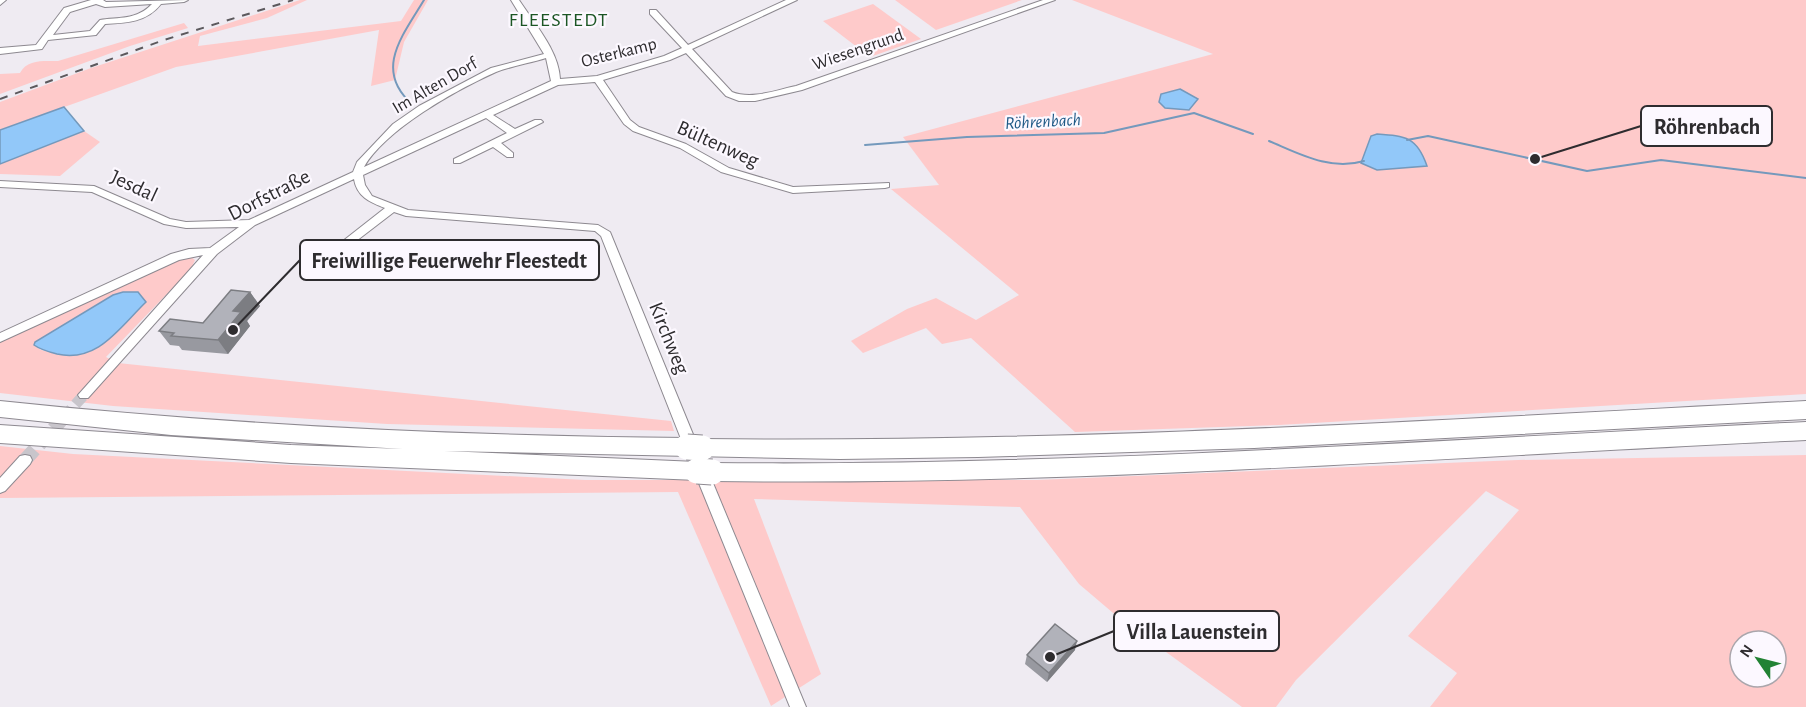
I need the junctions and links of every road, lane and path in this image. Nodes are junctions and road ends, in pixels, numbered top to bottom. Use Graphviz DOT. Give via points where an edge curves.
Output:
graph roads {
  1 [pos="184,0"];
  2 [pos="515,0"];
  3 [pos="793,0"];
  4 [pos="1051,0"];
  5 [pos="98,1"];
  6 [pos="159,1"];
  7 [pos="653,12"];
  8 [pos="46,38"];
  9 [pos="688,50"];
  10 [pos="0,51"];
  11 [pos="548,55"];
  12 [pos="598,79"];
  13 [pos="556,82"];
  14 [pos="486,114"];
  15 [pos="538,122"];
  16 [pos="514,133"];
  17 [pos="494,143"];
  18 [pos="510,155"];
  19 [pos="457,161"];
  20 [pos="358,173"];
  21 [pos="0,184"];
  22 [pos="885,185"];
  23 [pos="391,209"];
  24 [pos="250,223"];
  25 [pos="213,251"];
  26 [pos="338,251"];
  27 [pos="0,338"];
  28 [pos="84,394"];
  29 [pos="0,409"];
  30 [pos="1806,410"];
  31 [pos="1806,431"];
  32 [pos="0,434"];
  33 [pos="1695,437"];
  34 [pos="1806,445"];
  35 [pos="25,460"];
  36 [pos="0,487"];
  37 [pos="798,707"];
  1 -- 6 [label="street"];
  2 -- 11 [label="street"];
  3 -- 9 [label="street, Osterkamp"];
  4 -- 9 [label="street, Wiesengrund" via="800,88 755,98 729,94"];
  5 -- 6 [label="street" via="105,5"];
  5 -- 8 [label="street" via="67,10"];
  6 -- 8 [label="street" via="140,19 103,22 93,33"];
  7 -- 9 [label="street, Osterkamp"];
  8 -- 10 [label="street" via="39,47"];
  9 -- 12 [label="street, Osterkamp"];
  11 -- 13 [label="street"];
  11 -- 20 [label="street, Im Alten Dorf" via="494,70 422,108 396,126 360,164"];
  12 -- 13 [label="street, Osterkamp"];
  12 -- 22 [label="street, Bültenweg" via="636,129 683,146 725,170 793,190"];
  13 -- 14 [label="street, Dorfstraße"];
  14 -- 16 [label="street"];
  14 -- 20 [label="street, Dorfstraße"];
  15 -- 16 [label="street"];
  16 -- 17 [label="street"];
  17 -- 18 [label="street"];
  17 -- 19 [label="street"];
  20 -- 23 [label="street, Kirchweg" via="369,198"];
  20 -- 24 [label="street, Dorfstraße"];
  21 -- 24 [label="street, Jesdal" via="94,189 168,222 186,225"];
  23 -- 26 [label="street"];
  23 -- 37 [label="street, Kirchweg" via="423,216 592,226 606,234"];
  24 -- 25 [label="street, Dorfstraße"];
  25 -- 27 [label="street" via="175,257"];
  25 -- 28 [label="street, Dorfstraße"];
  29 -- 30 [label="highway" via="260,432 460,443 695,447 1040,446"];
  31 -- 33 [label="highway"];
  32 -- 33 [label="highway" via="291,454 704,472 898,472 1233,463"];
  33 -- 34 [label="highway" via="1726,443"];
  35 -- 36 [label="street"];
}
